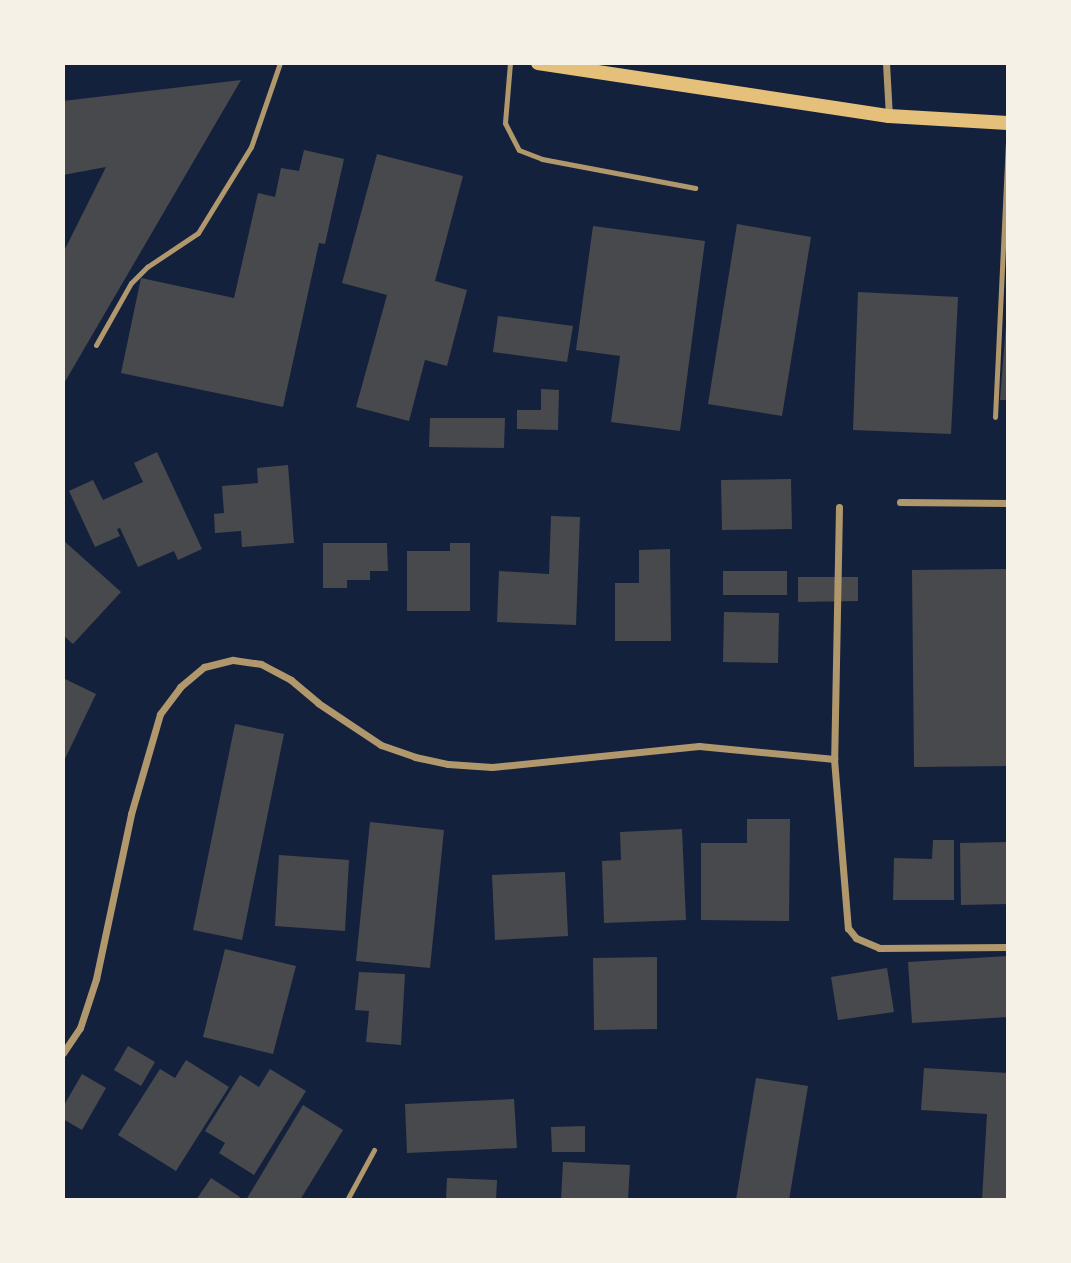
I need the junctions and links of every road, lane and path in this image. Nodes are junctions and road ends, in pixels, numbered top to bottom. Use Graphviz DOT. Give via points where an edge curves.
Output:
graph roads {
  1 [pos="280,63"];
  2 [pos="510,63"];
  3 [pos="538,63"];
  4 [pos="886,63"];
  5 [pos="889,116"];
  6 [pos="1008,123"];
  7 [pos="1008,144"];
  8 [pos="695,188"];
  9 [pos="96,345"];
  10 [pos="995,417"];
  11 [pos="900,502"];
  12 [pos="1008,503"];
  13 [pos="839,507"];
  14 [pos="834,759"];
  15 [pos="1008,947"];
  16 [pos="63,1053"];
  17 [pos="374,1150"];
  18 [pos="347,1200"];
  1 -- 9 [label="lane" via="251,147 198,233 131,283"];
  2 -- 8 [label="lane" via="505,123 519,150 542,159"];
  3 -- 5 [label="main road"];
  4 -- 5 [label="street"];
  5 -- 6 [label="main road"];
  7 -- 10 [label="lane"];
  11 -- 12 [label="street"];
  13 -- 14 [label="street"];
  14 -- 15 [label="street" via="846,916 856,938 878,948"];
  14 -- 16 [label="street" via="699,746 492,767 448,764 381,745 291,680 261,664 233,660 204,667 180,687 160,714 131,814 96,979 80,1028"];
  17 -- 18 [label="lane"];
}
